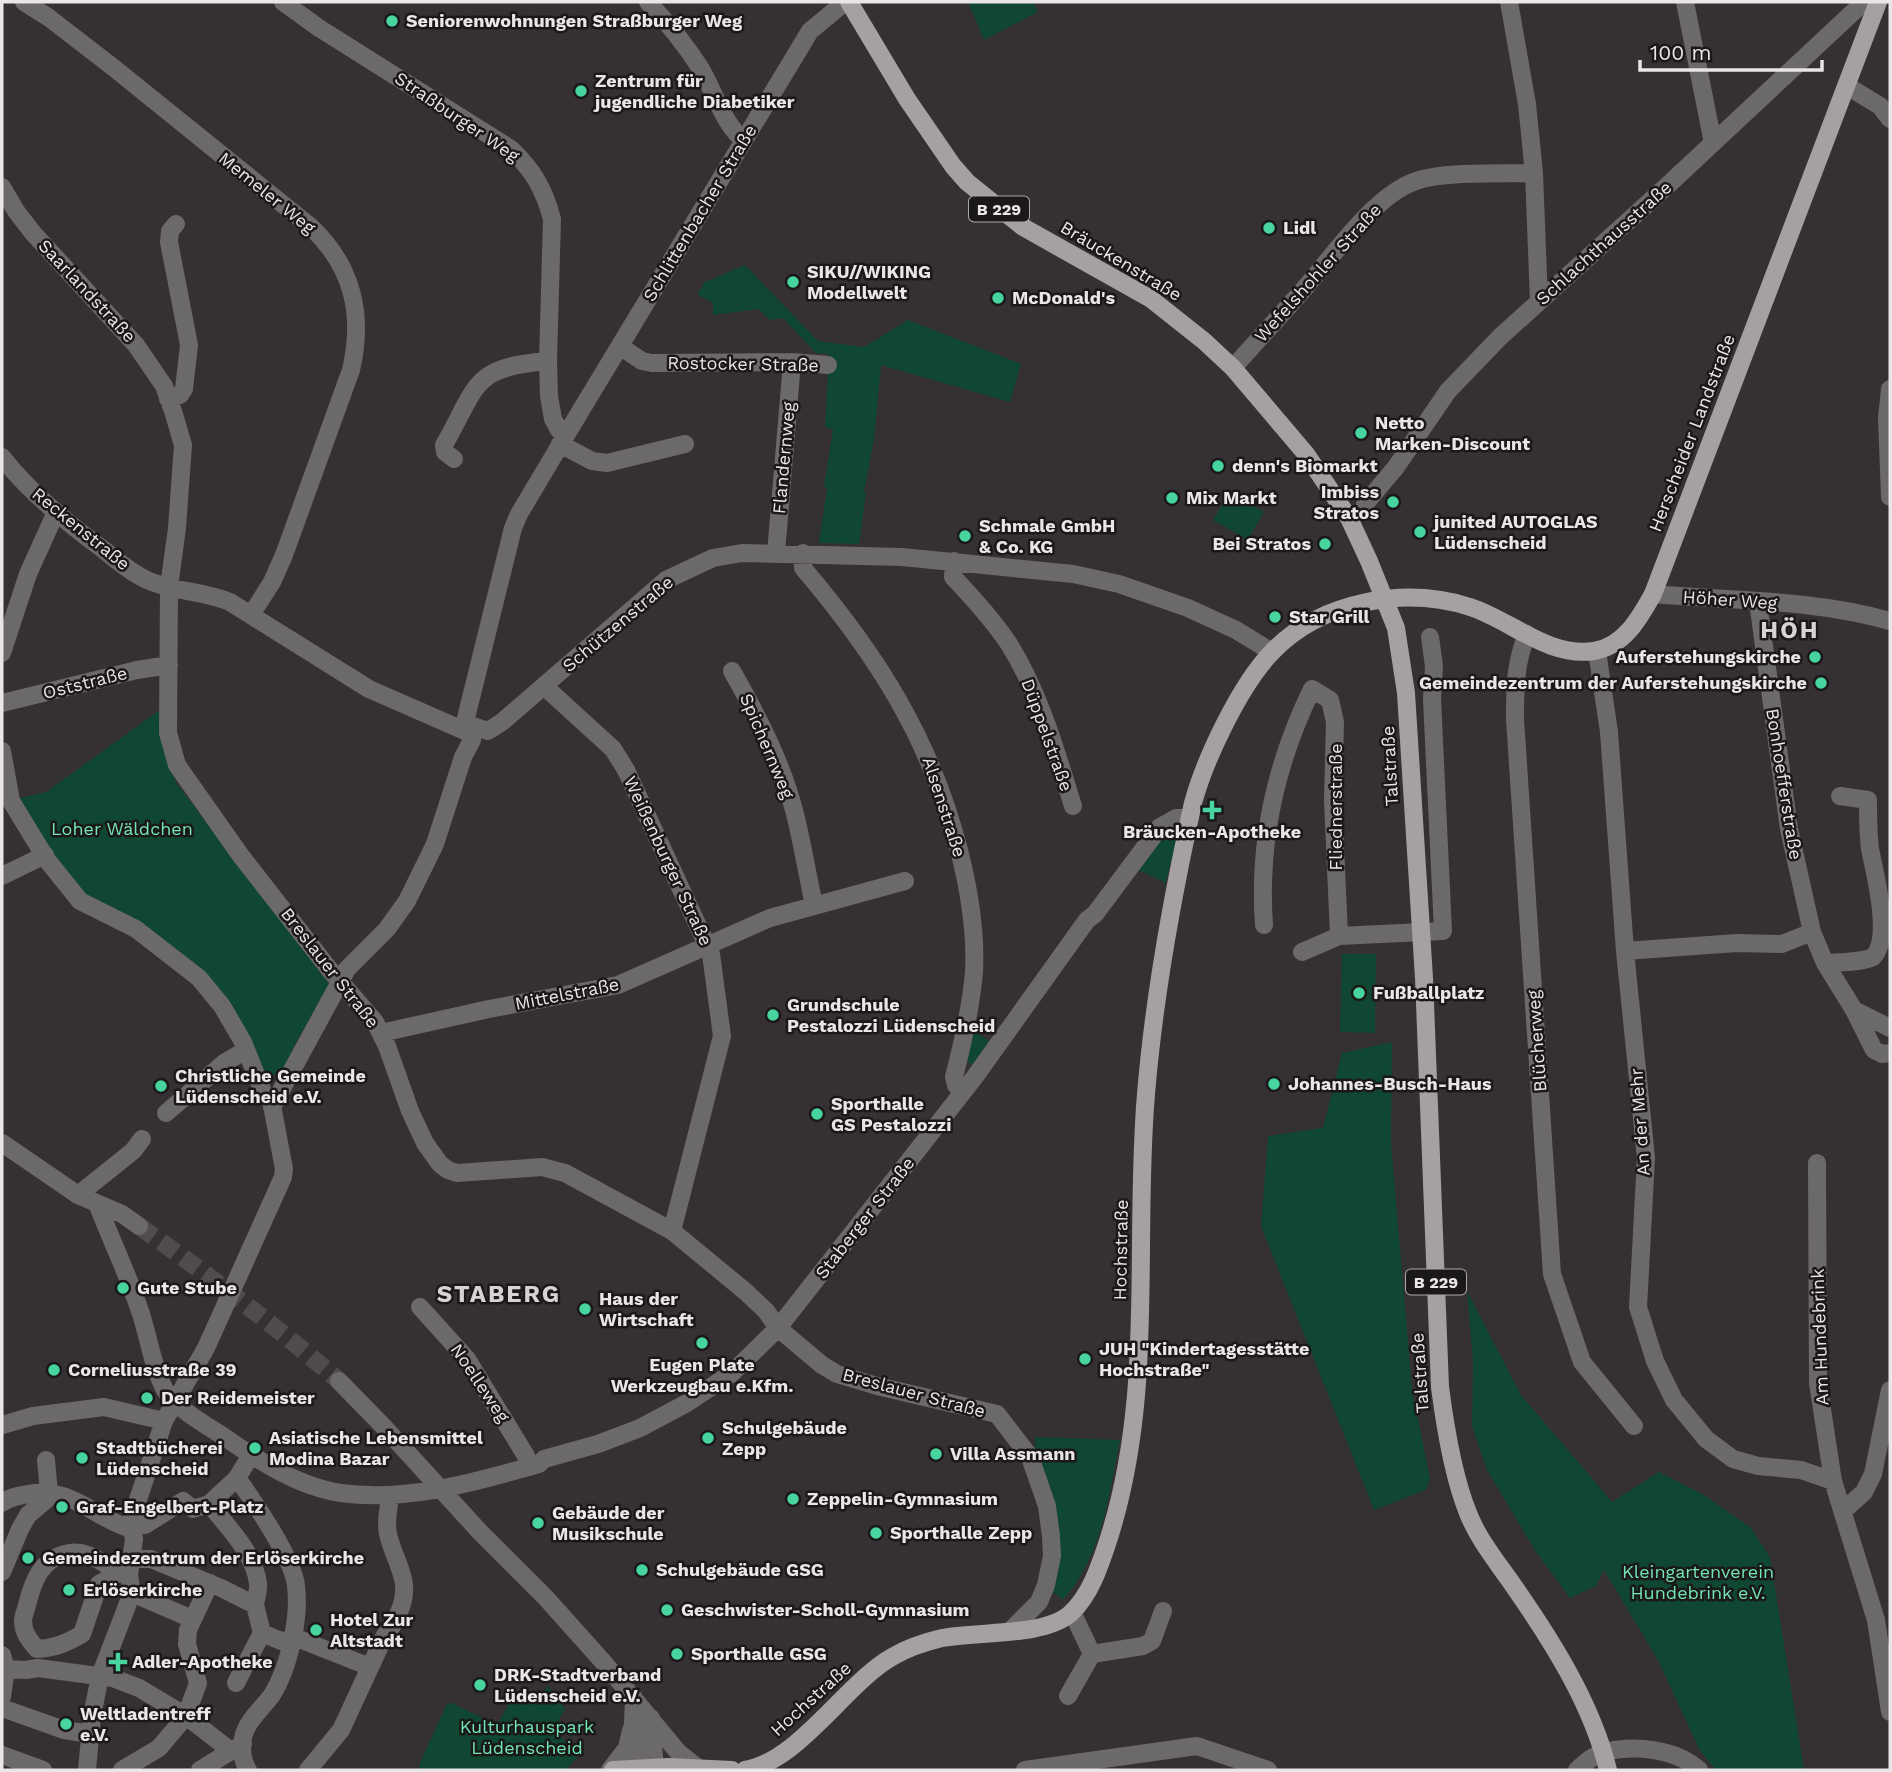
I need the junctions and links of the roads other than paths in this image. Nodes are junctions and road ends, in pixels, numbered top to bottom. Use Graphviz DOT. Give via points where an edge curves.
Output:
graph roads {
  1 [pos="24,2"];
  2 [pos="283,2"];
  3 [pos="648,2"];
  4 [pos="847,2"];
  5 [pos="1509,2"];
  6 [pos="1685,2"];
  7 [pos="1864,2"];
  8 [pos="1878,2"];
  9 [pos="1847,86"];
  10 [pos="1890,119"];
  11 [pos="744,140"];
  12 [pos="1713,143"];
  13 [pos="1534,173"];
  14 [pos="2,187"];
  15 [pos="176,224"];
  16 [pos="1539,302"];
  17 [pos="621,347"];
  18 [pos="548,361"];
  19 [pos="792,362"];
  20 [pos="828,365"];
  21 [pos="1233,368"];
  22 [pos="1890,389"];
  23 [pos="168,399"];
  24 [pos="563,439"];
  25 [pos="685,444"];
  26 [pos="2,457"];
  27 [pos="454,459"];
  28 [pos="1890,497"];
  29 [pos="1365,503"];
  30 [pos="56,512"];
  31 [pos="776,553"];
  32 [pos="803,554"];
  33 [pos="954,561"];
  34 [pos="169,587"];
  35 [pos="1653,594"];
  36 [pos="1385,598"];
  37 [pos="1758,602"];
  38 [pos="251,615"];
  39 [pos="1890,621"];
  40 [pos="1527,634"];
  41 [pos="1430,637"];
  42 [pos="1597,651"];
  43 [pos="1272,652"];
  44 [pos="2,653"];
  45 [pos="169,665"];
  46 [pos="732,671"];
  47 [pos="545,687"];
  48 [pos="2,703"];
  49 [pos="468,729"];
  50 [pos="2,751"];
  51 [pos="1840,796"];
  52 [pos="1073,806"];
  53 [pos="1190,818"];
  54 [pos="45,855"];
  55 [pos="2,876"];
  56 [pos="905,881"];
  57 [pos="814,905"];
  58 [pos="1264,925"];
  59 [pos="1812,932"];
  60 [pos="1421,933"];
  61 [pos="1339,936"];
  62 [pos="708,947"];
  63 [pos="1625,951"];
  64 [pos="1302,953"];
  65 [pos="1825,963"];
  66 [pos="340,982"];
  67 [pos="1854,1010"];
  68 [pos="1890,1027"];
  69 [pos="382,1032"];
  70 [pos="246,1050"];
  71 [pos="1890,1053"];
  72 [pos="962,1093"];
  73 [pos="272,1107"];
  74 [pos="166,1113"];
  75 [pos="142,1139"];
  76 [pos="2,1143"];
  77 [pos="1817,1163"];
  78 [pos="78,1195"];
  79 [pos="98,1206"];
  80 [pos="139,1226"];
  81 [pos="671,1231"];
  82 [pos="420,1307"];
  83 [pos="778,1328"];
  84 [pos="339,1381"];
  85 [pos="1890,1390"];
  86 [pos="174,1402"];
  87 [pos="164,1421"];
  88 [pos="2,1425"];
  89 [pos="1634,1426"];
  90 [pos="251,1455"];
  91 [pos="46,1460"];
  92 [pos="529,1467"];
  93 [pos="237,1478"];
  94 [pos="1833,1481"];
  95 [pos="439,1488"];
  96 [pos="49,1493"];
  97 [pos="390,1496"];
  98 [pos="6,1501"];
  99 [pos="209,1504"];
  100 [pos="1843,1511"];
  101 [pos="128,1526"];
  102 [pos="126,1569"];
  103 [pos="2,1572"];
  104 [pos="210,1583"];
  105 [pos="132,1593"];
  106 [pos="255,1605"];
  107 [pos="1163,1611"];
  108 [pos="1072,1612"];
  109 [pos="192,1619"];
  110 [pos="1011,1630"];
  111 [pos="262,1633"];
  112 [pos="292,1640"];
  113 [pos="1092,1654"];
  114 [pos="3,1660"];
  115 [pos="370,1667"];
  116 [pos="100,1676"];
  117 [pos="236,1683"];
  118 [pos="1068,1696"];
  119 [pos="2,1697"];
  120 [pos="634,1698"];
  121 [pos="2,1708"];
  122 [pos="1890,1712"];
  123 [pos="186,1716"];
  124 [pos="651,1718"];
  125 [pos="633,1723"];
  126 [pos="90,1734"];
  127 [pos="240,1741"];
  128 [pos="2,1755"];
  129 [pos="1606,1761"];
  130 [pos="698,1768"];
  131 [pos="648,1769"];
  132 [pos="43,1770"];
  133 [pos="87,1770"];
  134 [pos="122,1770"];
  135 [pos="200,1770"];
  136 [pos="248,1770"];
  137 [pos="308,1770"];
  138 [pos="612,1770"];
  139 [pos="732,1770"];
  140 [pos="746,1770"];
  141 [pos="1025,1770"];
  142 [pos="1268,1770"];
  143 [pos="1577,1770"];
  144 [pos="1699,1770"];
  1 -- 38 [label="street, Memeler Weg" via="114,68 311,227 343,267 357,322 351,370 284,555"];
  2 -- 18 [label="street, Straßburger Weg" via="511,149 533,171 552,219"];
  3 -- 11 [label="street" via="687,48 737,136"];
  4 -- 11 [label="street, Schlittenbacher Straße" via="810,31"];
  4 -- 21 [label="main road, Bräuckenstraße / B 229" via="907,99 967,182 1023,227 1151,299"];
  5 -- 13 [label="street"];
  6 -- 12 [label="street"];
  7 -- 12 [label="street, Schlachthausstraße"];
  8 -- 9 [label="main road, Herscheider Landstraße"];
  9 -- 10 [label="street" via="1874,102"];
  9 -- 35 [label="main road, Herscheider Landstraße"];
  11 -- 17 [label="street, Schlittenbacher Straße"];
  12 -- 16 [label="street, Schlachthausstraße"];
  13 -- 16 [label="street"];
  13 -- 21 [label="street, Wefelshohler Straße" via="1433,177 1395,191"];
  14 -- 23 [label="street, Saarlandstraße" via="33,233 136,345"];
  15 -- 23 [label="street" via="169,242 188,362 184,389"];
  16 -- 29 [label="street, Schlachthausstraße" via="1448,391"];
  17 -- 19 [label="street, Rostocker Straße" via="652,363"];
  17 -- 24 [label="street, Schlittenbacher Straße"];
  18 -- 24 [label="street, Straßburger Weg" via="550,409"];
  18 -- 27 [label="street" via="507,367 482,379 444,445 446,454"];
  19 -- 20 [label="street, Rostocker Straße"];
  19 -- 31 [label="street, Flandernweg"];
  21 -- 36 [label="main road, Bräuckenstraße / B 229" via="1306,454 1335,497 1357,533"];
  22 -- 28 [label="street"];
  23 -- 34 [label="street, Breslauer Straße" via="183,445"];
  24 -- 25 [label="street" via="592,461 607,463"];
  24 -- 49 [label="street, Schlittenbacher Straße" via="513,528 465,722"];
  26 -- 30 [label="street, Reckenstraße"];
  30 -- 34 [label="street, Reckenstraße" via="121,564 144,579"];
  30 -- 44 [label="street" via="28,574"];
  31 -- 32 [label="street, Schützenstraße"];
  31 -- 47 [label="street, Schützenstraße" via="725,554 666,579"];
  32 -- 33 [label="street, Schützenstraße"];
  32 -- 72 [label="street, Alsenstraße" via="803,568 876,661 908,717 936,775 957,841 971,909 974,970 954,1077"];
  33 -- 43 [label="street, Schützenstraße" via="1048,570 1119,584 1223,622"];
  33 -- 52 [label="street, Düppelstraße" via="953,577 995,625 1028,679"];
  34 -- 38 [label="street" via="215,595"];
  34 -- 45 [label="street, Breslauer Straße"];
  35 -- 37 [label="street, Höher Weg"];
  35 -- 42 [label="main road, Herscheider Landstraße" via="1634,628"];
  36 -- 40 [label="main road" via="1466,606"];
  36 -- 43 [label="main road, Hochstraße" via="1324,617"];
  36 -- 60 [label="main road, Talstraße / B 229" via="1400,643 1406,693"];
  37 -- 39 [label="street, Höher Weg" via="1857,611"];
  37 -- 59 [label="street, Bonhoefferstraße" via="1788,829"];
  38 -- 49 [label="street" via="369,688"];
  40 -- 42 [label="main road" via="1569,651"];
  40 -- 89 [label="street, Blücherweg" via="1518,655 1515,719 1552,1274 1582,1362"];
  41 -- 60 [label="street" via="1443,931"];
  42 -- 63 [label="street, An der Mehr" via="1609,732"];
  43 -- 53 [label="main road, Hochstraße" via="1247,684 1223,730 1199,783"];
  45 -- 48 [label="street, Oststraße"];
  45 -- 66 [label="street, Breslauer Straße" via="168,733 182,775"];
  46 -- 57 [label="street, Spichernweg" via="785,780"];
  47 -- 49 [label="street, Schützenstraße" via="488,731"];
  47 -- 62 [label="street, Weißenburger Straße" via="613,749"];
  49 -- 66 [label="street, Schlittenbacher Straße" via="472,740 420,877 387,929"];
  50 -- 54 [label="street" via="11,801"];
  51 -- 65 [label="street" via="1868,800 1871,851 1889,925 1879,952 1872,957"];
  53 -- 72 [label="street, Staberger Straße" via="1176,818 1160,827"];
  53 -- 108 [label="main road, Hochstraße" via="1149,1057 1142,1153 1139,1382 1133,1432 1105,1551 1089,1589"];
  54 -- 55 [label="street"];
  54 -- 70 [label="street" via="80,901 136,929 199,978 222,1006"];
  56 -- 57 [label="street, Mittelstraße"];
  57 -- 62 [label="street, Mittelstraße" via="770,918"];
  58 -- 61 [label="street, Fliednerstraße" via="1269,813 1286,749 1312,689 1330,700 1335,722"];
  59 -- 63 [label="street" via="1782,944"];
  59 -- 65 [label="street, Bonhoefferstraße"];
  60 -- 61 [label="street"];
  60 -- 129 [label="main road, Talstraße / B 229" via="1445,1423 1467,1512 1552,1647 1591,1720"];
  61 -- 64 [label="street"];
  62 -- 69 [label="street, Mittelstraße" via="618,985"];
  62 -- 81 [label="street, Weißenburger Straße" via="722,1036"];
  63 -- 94 [label="street, An der Mehr" via="1646,1158 1638,1307 1655,1361 1674,1400 1720,1451 1758,1466 1801,1470"];
  65 -- 67 [label="street, Bonhoefferstraße"];
  66 -- 69 [label="street, Breslauer Straße"];
  66 -- 73 [label="street, Schlittenbacher Straße"];
  67 -- 68 [label="street"];
  67 -- 71 [label="street, Bonhoefferstraße" via="1874,1050"];
  69 -- 81 [label="street, Breslauer Straße" via="410,1111 435,1158 448,1170 467,1174 542,1167 561,1171"];
  70 -- 73 [label="street"];
  70 -- 74 [label="street"];
  72 -- 83 [label="street, Staberger Straße"];
  73 -- 86 [label="street" via="283,1177 206,1348"];
  75 -- 78 [label="street"];
  76 -- 78 [label="street"];
  77 -- 94 [label="street, Am Hundebrink" via="1818,1384"];
  78 -- 79 [label="street"];
  79 -- 80 [label="street"];
  79 -- 86 [label="street" via="127,1275 164,1389"];
  81 -- 83 [label="street, Breslauer Straße" via="746,1292"];
  82 -- 92 [label="street, Noelleweg" via="467,1359"];
  83 -- 92 [label="street, Staberger Straße" via="732,1373 687,1403 640,1428"];
  83 -- 110 [label="street, Breslauer Straße" via="837,1374 1001,1418 1030,1457 1041,1483 1052,1546 1039,1602"];
  84 -- 95 [label="street"];
  85 -- 100 [label="street" via="1873,1474 1864,1492"];
  86 -- 87 [label="street"];
  86 -- 90 [label="street"];
  87 -- 88 [label="street" via="104,1408"];
  87 -- 101 [label="street"];
  90 -- 93 [label="street"];
  90 -- 97 [label="street" via="330,1491"];
  91 -- 96 [label="street"];
  92 -- 95 [label="street, Staberger Straße"];
  93 -- 99 [label="street"];
  93 -- 112 [label="street" via="294,1576"];
  94 -- 100 [label="street, Am Hundebrink"];
  95 -- 97 [label="street"];
  95 -- 120 [label="street" via="546,1598"];
  96 -- 98 [label="street"];
  96 -- 101 [label="street" via="82,1502"];
  96 -- 103 [label="street" via="28,1515"];
  97 -- 115 [label="street" via="388,1535 405,1593 393,1627"];
  99 -- 101 [label="street" via="193,1510 184,1501 143,1525"];
  99 -- 106 [label="street" via="251,1563 258,1584"];
  100 -- 122 [label="street, Am Hundebrink" via="1876,1619"];
  101 -- 102 [label="street" via="134,1539"];
  102 -- 102 [label="street" via="99,1584 82,1634 64,1645 37,1649 26,1636 23,1621 36,1577 50,1560 81,1553"];
  102 -- 104 [label="street" via="151,1559"];
  102 -- 105 [label="street"];
  104 -- 106 [label="street"];
  104 -- 109 [label="street"];
  105 -- 109 [label="street"];
  105 -- 116 [label="street"];
  106 -- 111 [label="street"];
  107 -- 113 [label="street" via="1152,1641"];
  108 -- 110 [label="main road, Hochstraße" via="1050,1625"];
  108 -- 113 [label="street"];
  109 -- 123 [label="street" via="187,1644 198,1683"];
  110 -- 140 [label="main road, Hochstraße" via="944,1638 892,1657 779,1757"];
  111 -- 112 [label="street"];
  111 -- 117 [label="street"];
  112 -- 115 [label="street" via="309,1642"];
  112 -- 127 [label="street" via="276,1688"];
  113 -- 118 [label="street"];
  114 -- 116 [label="street" via="26,1670"];
  114 -- 119 [label="street"];
  115 -- 137 [label="street" via="341,1730"];
  116 -- 123 [label="street" via="139,1688"];
  116 -- 126 [label="street"];
  120 -- 124 [label="street"];
  120 -- 125 [label="street"];
  121 -- 126 [label="street" via="64,1730"];
  123 -- 127 [label="street"];
  123 -- 134 [label="street" via="159,1748"];
  124 -- 130 [label="street" via="678,1752"];
  124 -- 131 [label="street"];
  125 -- 131 [label="street"];
  125 -- 138 [label="street" via="626,1748"];
  126 -- 133 [label="street"];
  127 -- 135 [label="street"];
  127 -- 136 [label="street"];
  128 -- 132 [label="street"];
  129 -- 143 [label="street" via="1589,1759"];
  129 -- 144 [label="street" via="1654,1751 1680,1758"];
  130 -- 131 [label="main road"];
  130 -- 139 [label="main road"];
  131 -- 138 [label="main road"];
  141 -- 142 [label="street" via="1198,1746"];
}
